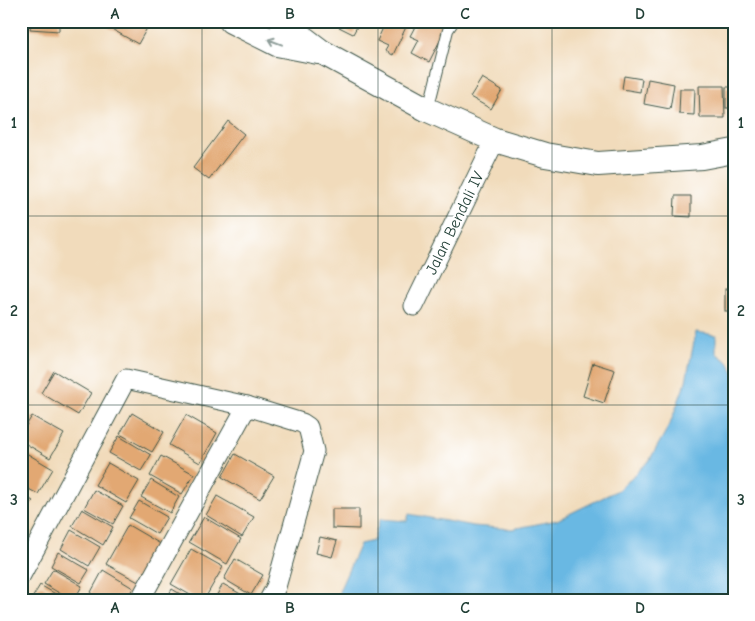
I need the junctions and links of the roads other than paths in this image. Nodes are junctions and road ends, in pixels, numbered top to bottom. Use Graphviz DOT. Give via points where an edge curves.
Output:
graph roads {
  1 [pos="231,21"];
  2 [pos="281,21"];
  3 [pos="454,21"];
  4 [pos="322,52"];
  5 [pos="428,110"];
  6 [pos="495,140"];
  7 [pos="734,151"];
  8 [pos="414,306"];
  9 [pos="247,406"];
  10 [pos="21,575"];
  11 [pos="140,600"];
  12 [pos="269,600"];
  4 -- 1 [label="street, one-way" via="277,44"];
  2 -- 4 [label="street"];
  3 -- 5 [label="lane" via="448,30"];
  4 -- 5 [label="street"];
  5 -- 6 [label="street"];
  6 -- 7 [label="street" via="544,155 598,164 702,157"];
  6 -- 8 [label="street, Jalan Bendali IV"];
  9 -- 10 [label="street" via="126,379"];
  9 -- 11 [label="street"];
  9 -- 12 [label="street" via="302,422 308,427 314,450 276,587"];
}
